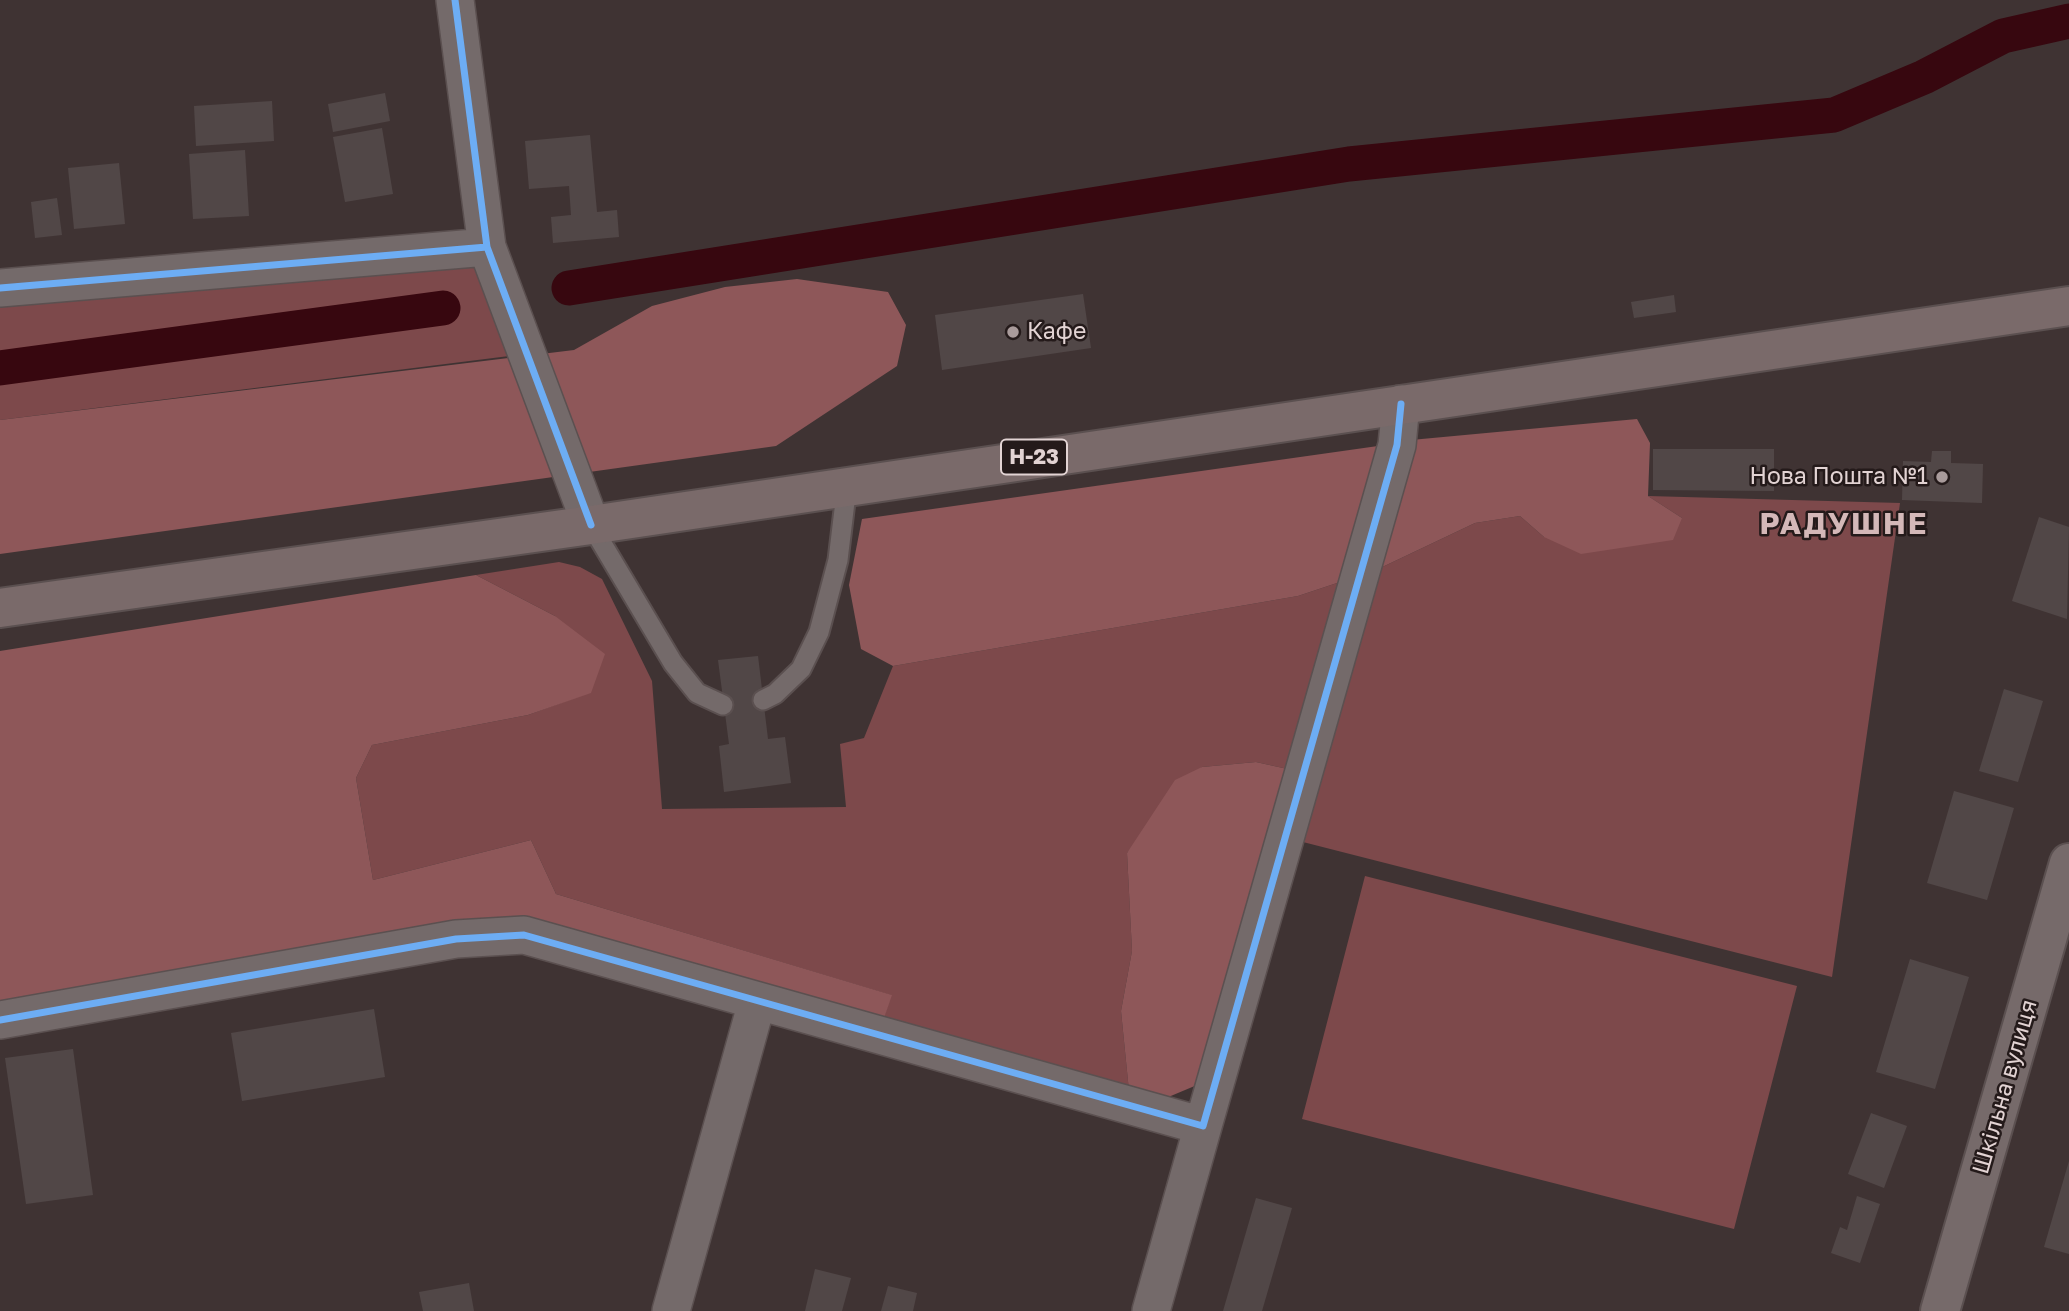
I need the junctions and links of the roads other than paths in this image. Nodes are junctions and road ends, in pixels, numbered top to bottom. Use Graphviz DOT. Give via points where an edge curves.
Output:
graph roads {
  1 [pos="456,0"];
  2 [pos="487,247"];
  3 [pos="0,288"];
  4 [pos="2069,306"];
  5 [pos="1401,404"];
  6 [pos="847,485"];
  7 [pos="591,525"];
  8 [pos="0,608"];
  9 [pos="763,700"];
  10 [pos="723,705"];
  11 [pos="2069,863"];
  12 [pos="757,1002"];
  13 [pos="0,1020"];
  14 [pos="1203,1126"];
  15 [pos="671,1311"];
  16 [pos="1151,1311"];
  17 [pos="1940,1311"];
  1 -- 2 [label="street"];
  2 -- 3 [label="street"];
  2 -- 7 [label="street"];
  4 -- 5 [label="main road, Н-23"];
  5 -- 6 [label="main road, Н-23"];
  5 -- 14 [label="street" via="1397,445"];
  6 -- 7 [label="main road, Н-23"];
  6 -- 9 [label="lane" via="838,560 819,632 801,669"];
  7 -- 8 [label="main road, Н-23"];
  7 -- 10 [label="lane" via="673,663 696,693"];
  11 -- 17 [label="street, Шкільна вулиця"];
  12 -- 13 [label="street" via="524,935 456,939"];
  12 -- 14 [label="street"];
  12 -- 15 [label="street"];
  14 -- 16 [label="street"];
}
